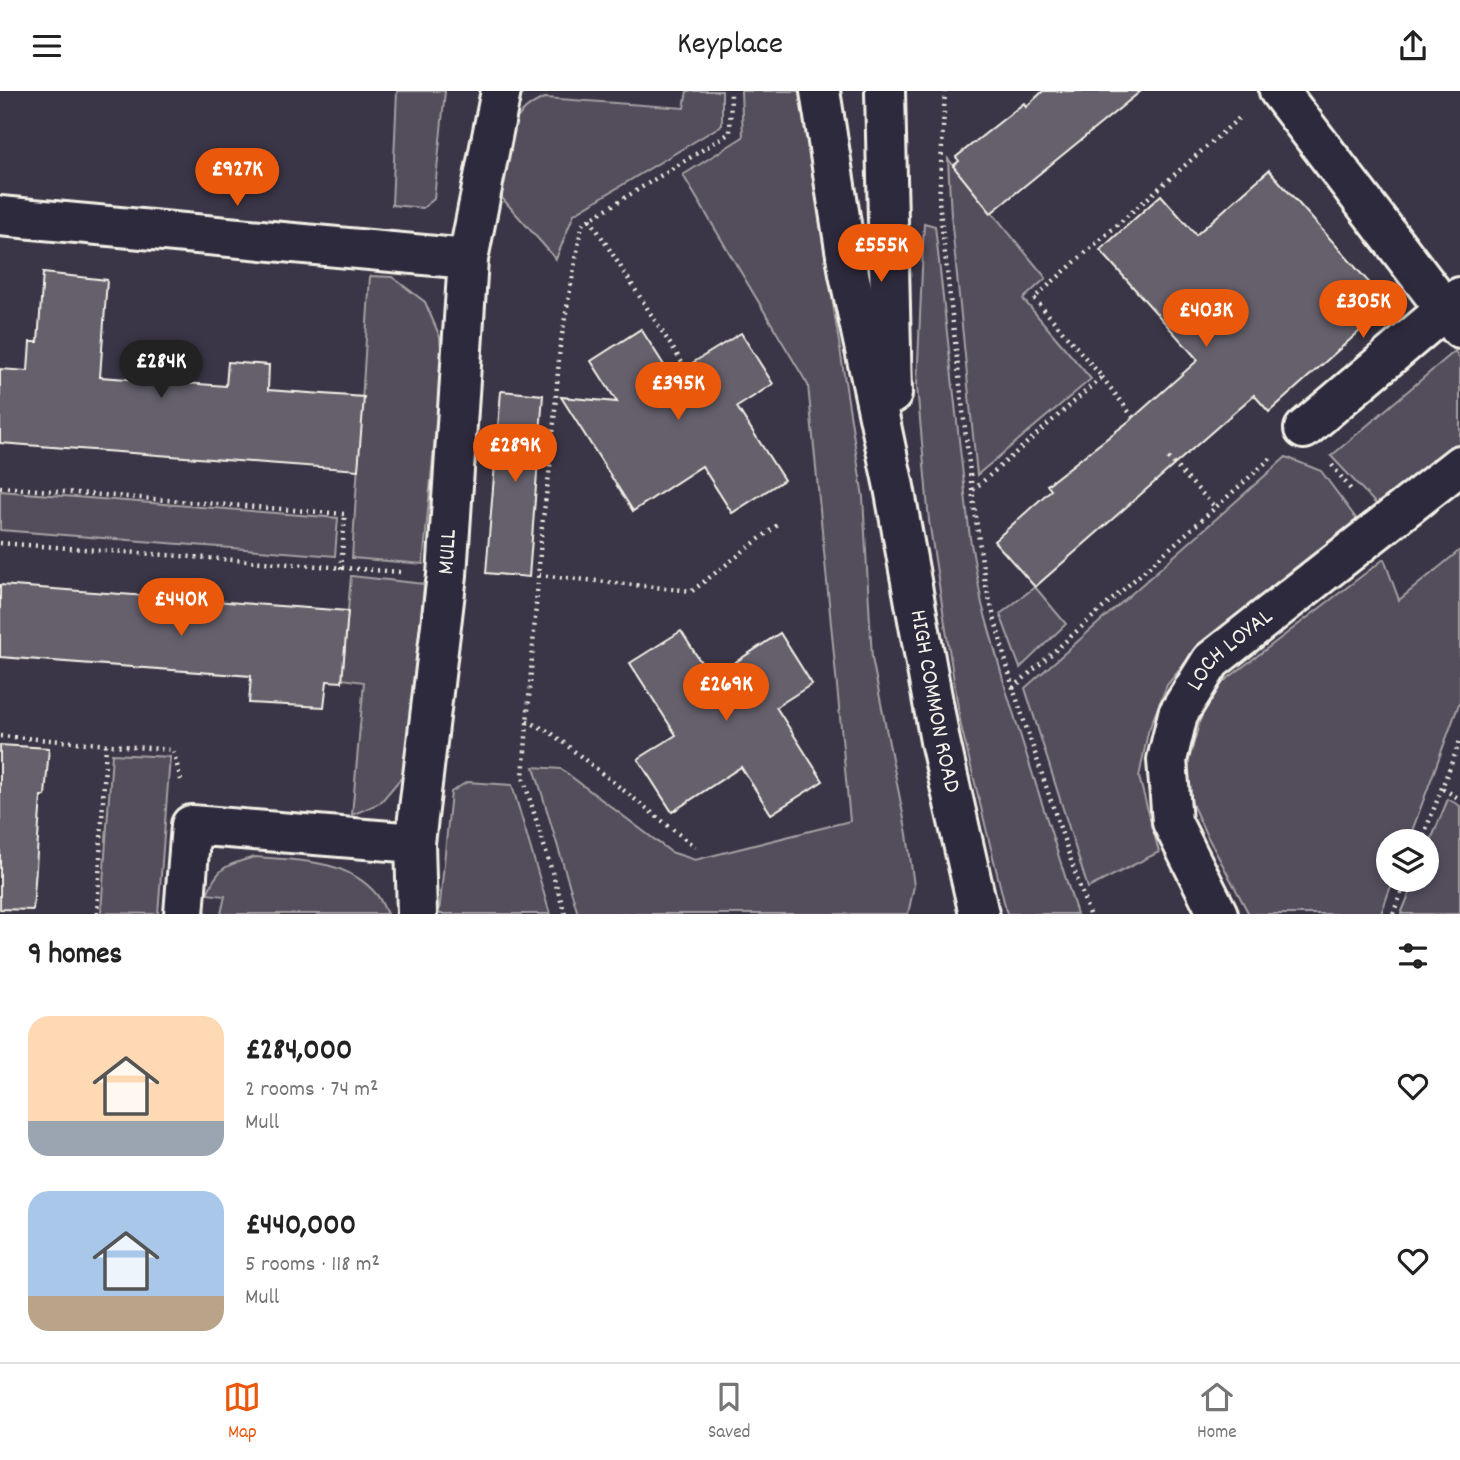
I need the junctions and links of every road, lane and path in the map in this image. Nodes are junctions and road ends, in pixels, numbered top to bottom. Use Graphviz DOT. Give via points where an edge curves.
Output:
graph roads {
  1 [pos="501,91"];
  2 [pos="731,91"];
  3 [pos="820,91"];
  4 [pos="885,91"];
  5 [pos="945,91"];
  6 [pos="1264,100"];
  7 [pos="0,216"];
  8 [pos="590,219"];
  9 [pos="468,259"];
  10 [pos="1455,312"];
  11 [pos="1102,377"];
  12 [pos="699,389"];
  13 [pos="1133,418"];
  14 [pos="1304,429"];
  15 [pos="1168,458"];
  16 [pos="1460,465"];
  17 [pos="0,487"];
  18 [pos="894,487"];
  19 [pos="972,490"];
  20 [pos="1215,507"];
  21 [pos="780,523"];
  22 [pos="1381,527"];
  23 [pos="0,543"];
  24 [pos="341,569"];
  25 [pos="447,575"];
  26 [pos="538,575"];
  27 [pos="1013,688"];
  28 [pos="527,721"];
  29 [pos="0,736"];
  30 [pos="1460,741"];
  31 [pos="106,745"];
  32 [pos="1443,789"];
  33 [pos="1460,799"];
  34 [pos="191,825"];
  35 [pos="1427,829"];
  36 [pos="415,843"];
  37 [pos="695,846"];
  38 [pos="1401,892"];
  39 [pos="97,914"];
  40 [pos="184,914"];
  41 [pos="417,914"];
  42 [pos="565,914"];
  43 [pos="979,914"];
  44 [pos="1089,914"];
  45 [pos="1218,914"];
  46 [pos="1393,914"];
  1 -- 9 [label="street, MULL"];
  2 -- 8 [label="path" via="730,133"];
  3 -- 18 [label="street, HIGH COMMON ROAD" via="849,274"];
  4 -- 18 [label="street, HIGH COMMON ROAD"];
  5 -- 19 [label="path" via="939,201"];
  6 -- 10 [label="street"];
  6 -- 11 [label="path" via="1034,298"];
  7 -- 9 [label="street"];
  8 -- 12 [label="path"];
  8 -- 26 [label="path" via="582,224 560,347"];
  9 -- 25 [label="street, MULL"];
  10 -- 14 [label="street"];
  11 -- 13 [label="path"];
  11 -- 19 [label="path"];
  14 -- 20 [label="path"];
  14 -- 22 [label="path"];
  15 -- 20 [label="path"];
  16 -- 22 [label="street, LOCH LOYAL"];
  17 -- 24 [label="path" via="345,514"];
  18 -- 43 [label="street, HIGH COMMON ROAD" via="940,741"];
  19 -- 27 [label="path" via="985,583"];
  20 -- 27 [label="path"];
  21 -- 26 [label="path" via="692,591"];
  22 -- 45 [label="street, LOCH LOYAL" via="1211,661 1178,714 1167,759 1172,822"];
  23 -- 24 [label="path"];
  24 -- 25 [label="path"];
  25 -- 36 [label="street, MULL"];
  26 -- 28 [label="path"];
  27 -- 44 [label="path"];
  28 -- 37 [label="path" via="550,732"];
  28 -- 42 [label="path" via="523,777"];
  29 -- 31 [label="path"];
  30 -- 32 [label="path"];
  31 -- 34 [label="path" via="173,750"];
  31 -- 39 [label="path"];
  32 -- 33 [label="path"];
  32 -- 35 [label="path"];
  34 -- 36 [label="street"];
  34 -- 40 [label="street"];
  36 -- 41 [label="street, MULL"];
  38 -- 46 [label="path"];
}
